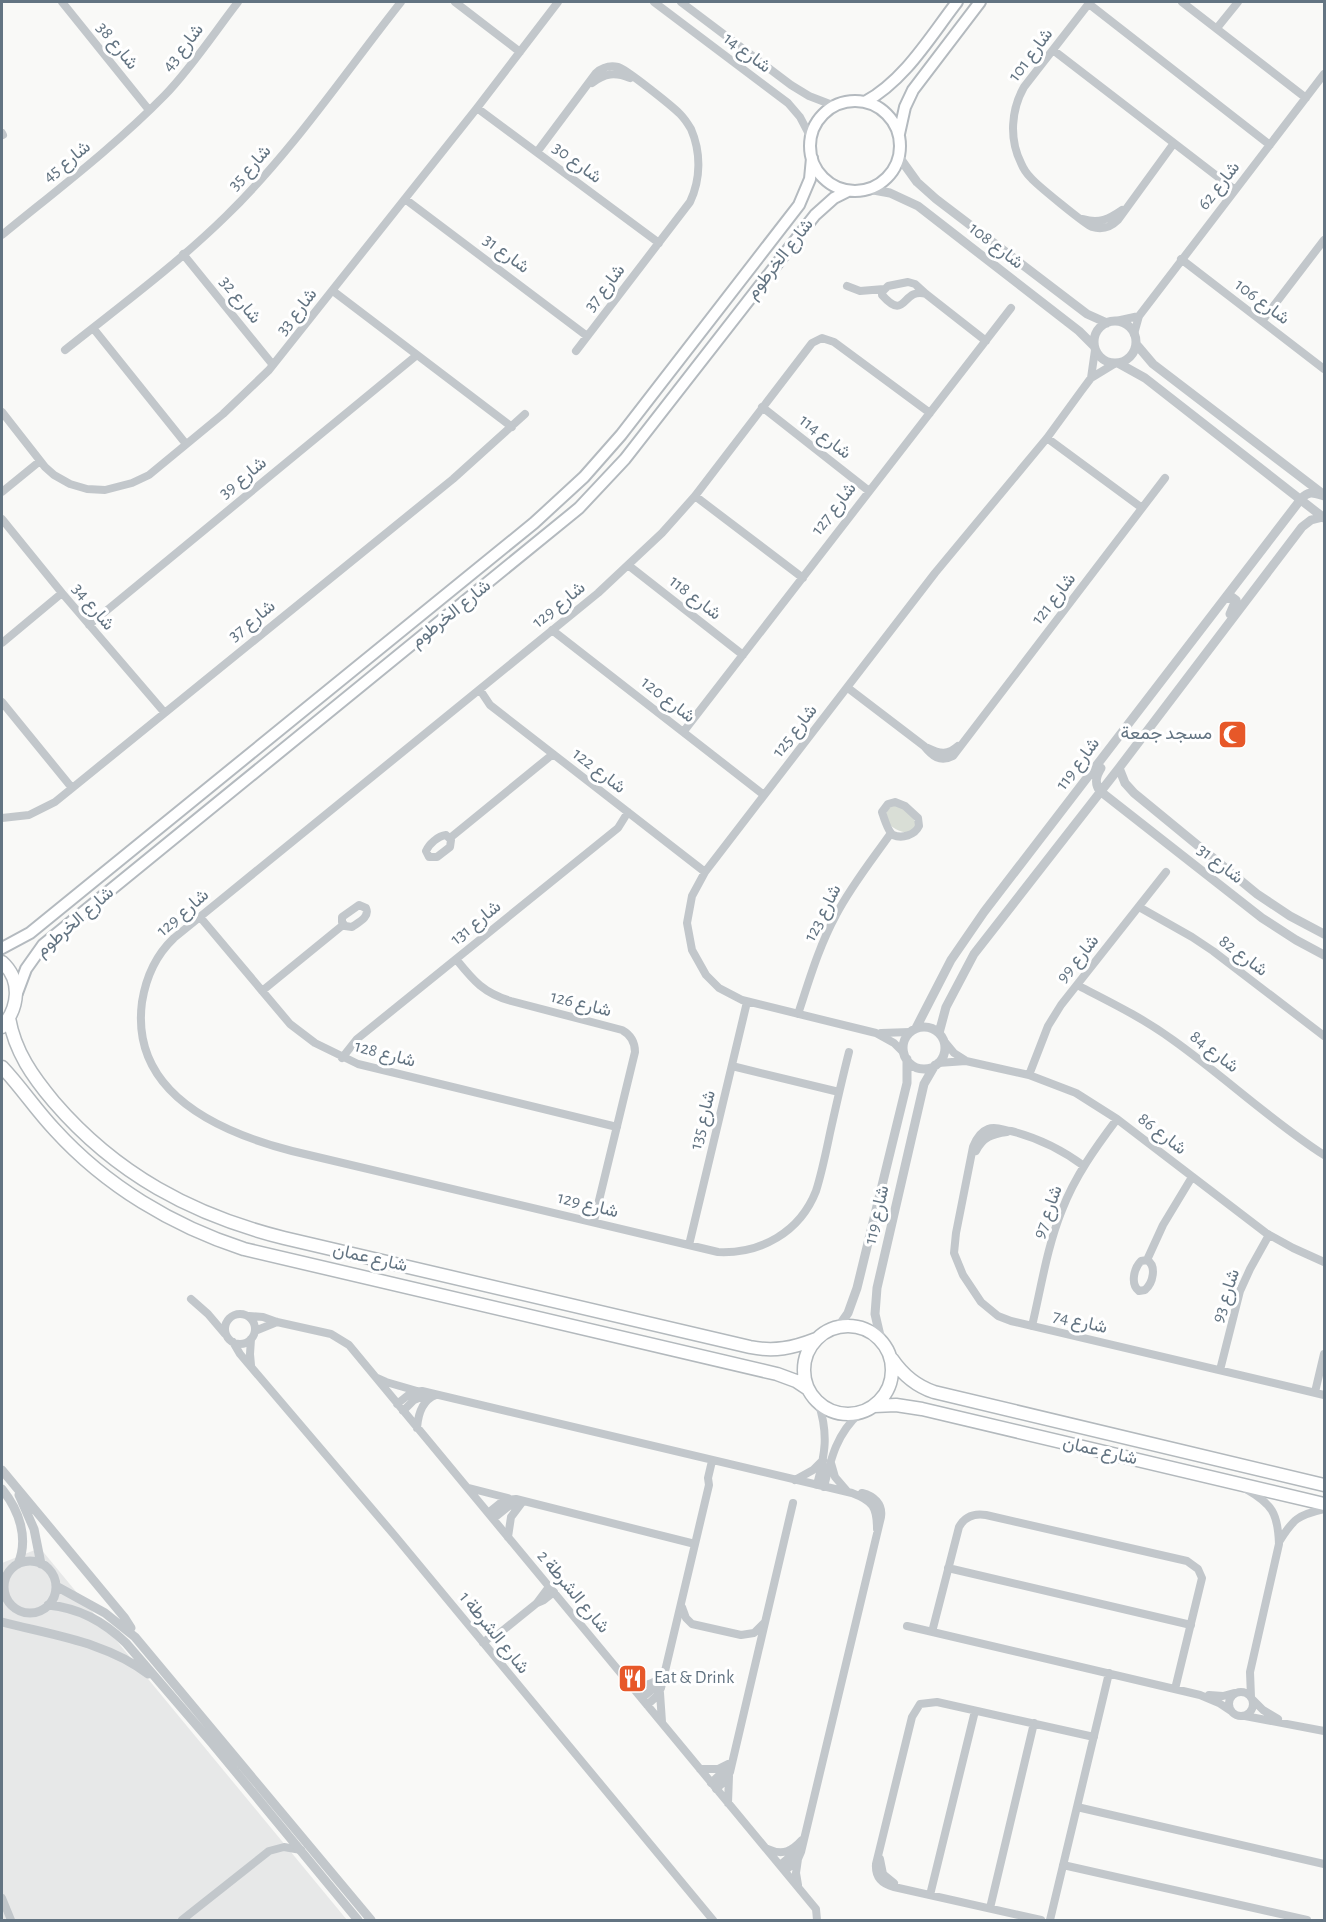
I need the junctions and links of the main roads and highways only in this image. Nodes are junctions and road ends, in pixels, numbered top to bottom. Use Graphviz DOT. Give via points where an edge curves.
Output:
graph roads {
  1 [pos="957,2"];
  2 [pos="980,2"];
  3 [pos="865,102"];
  4 [pos="898,134"];
  5 [pos="812,158"];
  6 [pos="848,190"];
  7 [pos="2,948"];
  8 [pos="2,962"];
  9 [pos="16,997"];
  10 [pos="5,1023"];
  11 [pos="2,1067"];
  12 [pos="816,1339"];
  13 [pos="891,1359"];
  14 [pos="808,1389"];
  15 [pos="874,1407"];
  16 [pos="1324,1485"];
  17 [pos="1324,1504"];
  1 -- 3 [label="main road" via="898,78"];
  2 -- 4 [label="main road" via="912,90"];
  3 -- 4 [label="main road" via="883,111"];
  3 -- 5 [label="main road" via="835,106 819,119 811,138"];
  4 -- 6 [label="main road" via="899,157 887,177 868,189"];
  5 -- 6 [label="main road" via="822,176"];
  5 -- 7 [label="main road, شارع الخرطوم" via="810,180 799,205 621,435 568,493 39,926"];
  6 -- 9 [label="main road, شارع الخرطوم" via="815,214 625,459 579,508 43,945 26,969"];
  8 -- 9 [label="main road" via="12,975"];
  9 -- 10 [label="main road"];
  10 -- 12 [label="main road, شارع عمان" via="25,1063 78,1128 142,1180 216,1217 284,1238 750,1347 782,1349"];
  11 -- 14 [label="main road, شارع عمان" via="54,1130 85,1160 153,1209 207,1236 244,1249 777,1374"];
  12 -- 13 [label="main road" via="839,1326 866,1329 888,1348"];
  12 -- 14 [label="main road" via="804,1368"];
  13 -- 15 [label="main road" via="892,1380"];
  13 -- 16 [label="main road, شارع عمان" via="908,1378 934,1392"];
  14 -- 15 [label="main road" via="833,1412 860,1413"];
  15 -- 17 [label="main road, شارع عمان" via="922,1408"];
}
